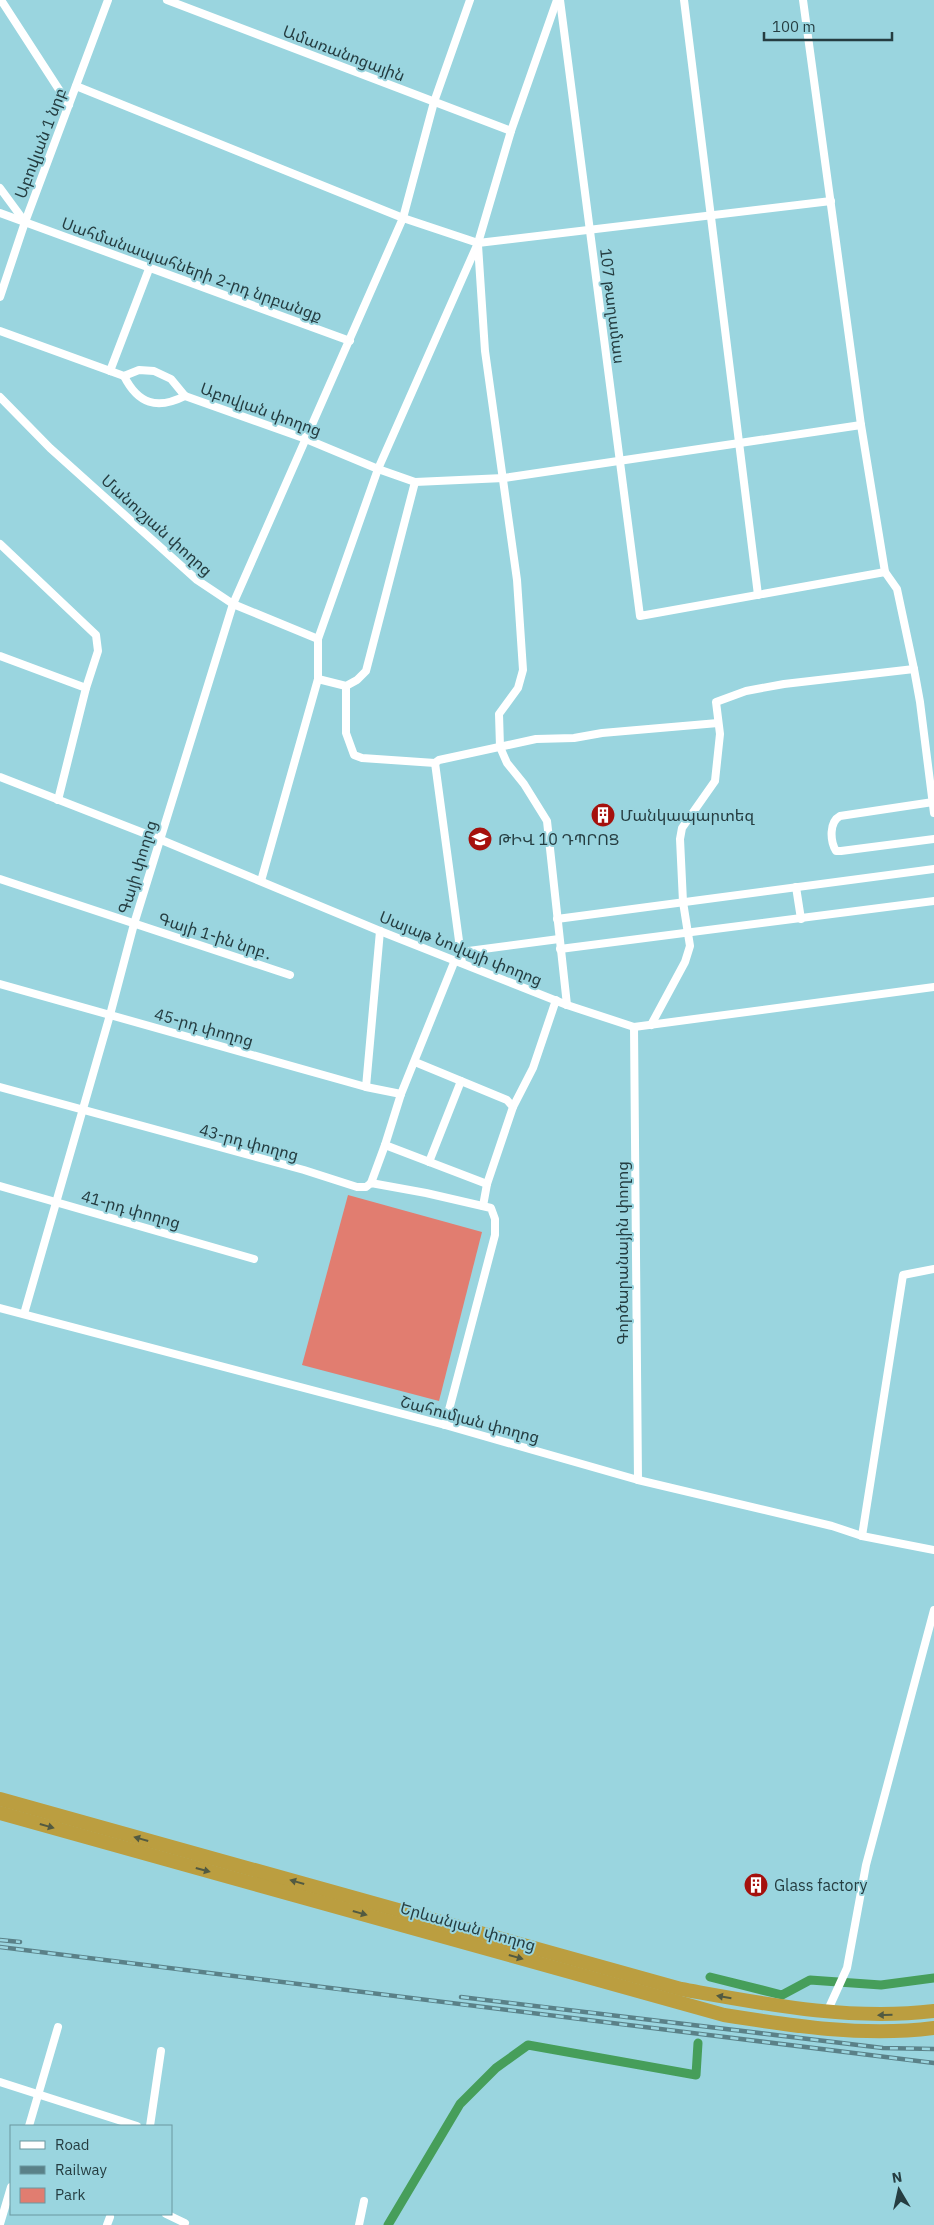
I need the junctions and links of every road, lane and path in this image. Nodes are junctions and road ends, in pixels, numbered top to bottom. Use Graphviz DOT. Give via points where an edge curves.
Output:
graph roads {
  1 [pos="1,0"];
  2 [pos="108,0"];
  3 [pos="167,0"];
  4 [pos="470,0"];
  5 [pos="558,0"];
  6 [pos="684,0"];
  7 [pos="803,0"];
  8 [pos="76,86"];
  9 [pos="434,102"];
  10 [pos="69,105"];
  11 [pos="511,131"];
  12 [pos="0,188"];
  13 [pos="831,201"];
  14 [pos="0,213"];
  15 [pos="711,216"];
  16 [pos="403,218"];
  17 [pos="25,222"];
  18 [pos="590,231"];
  19 [pos="478,243"];
  20 [pos="149,269"];
  21 [pos="0,298"];
  22 [pos="0,331"];
  23 [pos="350,341"];
  24 [pos="110,371"];
  25 [pos="124,376"];
  26 [pos="185,396"];
  27 [pos="0,397"];
  28 [pos="862,425"];
  29 [pos="306,439"];
  30 [pos="739,444"];
  31 [pos="620,462"];
  32 [pos="378,469"];
  33 [pos="504,478"];
  34 [pos="415,482"];
  35 [pos="0,544"];
  36 [pos="885,572"];
  37 [pos="758,595"];
  38 [pos="233,604"];
  39 [pos="318,639"];
  40 [pos="0,656"];
  41 [pos="914,669"];
  42 [pos="318,679"];
  43 [pos="346,686"];
  44 [pos="86,688"];
  45 [pos="718,723"];
  46 [pos="500,747"];
  47 [pos="435,762"];
  48 [pos="0,777"];
  49 [pos="58,800"];
  50 [pos="933,802"];
  51 [pos="934,813"];
  52 [pos="159,839"];
  53 [pos="934,839"];
  54 [pos="934,869"];
  55 [pos="0,879"];
  56 [pos="261,880"];
  57 [pos="796,887"];
  58 [pos="682,902"];
  59 [pos="934,902"];
  60 [pos="557,919"];
  61 [pos="801,919"];
  62 [pos="134,924"];
  63 [pos="380,931"];
  64 [pos="689,933"];
  65 [pos="559,939"];
  66 [pos="560,949"];
  67 [pos="460,952"];
  68 [pos="458,961"];
  69 [pos="290,975"];
  70 [pos="0,984"];
  71 [pos="934,987"];
  72 [pos="556,1000"];
  73 [pos="567,1005"];
  74 [pos="110,1015"];
  75 [pos="650,1025"];
  76 [pos="634,1027"];
  77 [pos="415,1062"];
  78 [pos="461,1081"];
  79 [pos="0,1087"];
  80 [pos="366,1087"];
  81 [pos="401,1094"];
  82 [pos="513,1107"];
  83 [pos="81,1110"];
  84 [pos="385,1145"];
  85 [pos="429,1162"];
  86 [pos="371,1183"];
  87 [pos="487,1184"];
  88 [pos="0,1186"];
  89 [pos="56,1202"];
  90 [pos="487,1207"];
  91 [pos="254,1259"];
  92 [pos="934,1269"];
  93 [pos="0,1308"];
  94 [pos="24,1314"];
  95 [pos="445,1425"];
  96 [pos="638,1480"];
  97 [pos="862,1536"];
  98 [pos="934,1550"];
  99 [pos="934,1610"];
  100 [pos="0,1799"];
  101 [pos="19,1812"];
  102 [pos="0,1813"];
  103 [pos="596,1972"];
  104 [pos="934,2011"];
  105 [pos="827,2012"];
  106 [pos="58,2027"];
  107 [pos="934,2028"];
  108 [pos="161,2051"];
  109 [pos="0,2082"];
  110 [pos="39,2095"];
  111 [pos="30,2125"];
  112 [pos="134,2125"];
  113 [pos="150,2125"];
  114 [pos="10,2190"];
  115 [pos="364,2201"];
  116 [pos="168,2215"];
  117 [pos="0,2224"];
  118 [pos="184,2225"];
  119 [pos="359,2225"];
  1 -- 10 [label="street"];
  2 -- 8 [label="street, Աբովյան 1 նրբ"];
  3 -- 9 [label="street, Ամառանոցային"];
  4 -- 9 [label="street"];
  5 -- 11 [label="street, 107 թաղամաս"];
  5 -- 18 [label="street, 107 թաղամաս"];
  6 -- 15 [label="street"];
  7 -- 13 [label="street"];
  8 -- 10 [label="street, Աբովյան 1 նրբ"];
  8 -- 16 [label="street"];
  9 -- 11 [label="street, Ամառանոցային"];
  9 -- 16 [label="street"];
  10 -- 17 [label="street, Աբովյան 1 նրբ"];
  11 -- 19 [label="street, 107 թաղամաս"];
  12 -- 17 [label="street"];
  13 -- 15 [label="street"];
  13 -- 28 [label="street"];
  14 -- 17 [label="street, Սահմանապահների 2-րդ նրբանցք"];
  15 -- 18 [label="street"];
  15 -- 30 [label="street"];
  16 -- 19 [label="street"];
  16 -- 23 [label="street"];
  17 -- 20 [label="street, Սահմանապահների 2-րդ նրբանցք"];
  17 -- 21 [label="street, Աբովյան 1 նրբ"];
  18 -- 19 [label="street"];
  18 -- 31 [label="street, 107 թաղամաս"];
  19 -- 32 [label="street, 107 թաղամաս"];
  19 -- 33 [label="street, 107 թաղամաս" via="485,351"];
  20 -- 23 [label="street, Սահմանապահների 2-րդ նրբանցք"];
  20 -- 24 [label="street"];
  22 -- 24 [label="street"];
  23 -- 29 [label="street"];
  24 -- 25 [label="street"];
  25 -- 26 [label="street, Աբովյան փողոց" via="139,370 154,371 171,379"];
  25 -- 26 [label="street" via="140,398 156,404 171,404"];
  26 -- 29 [label="street, Աբովյան փողոց"];
  27 -- 38 [label="street, Մանուշյան փողոց" via="50,448 189,574"];
  28 -- 30 [label="street"];
  28 -- 36 [label="street"];
  29 -- 32 [label="street, Աբովյան փողոց"];
  29 -- 38 [label="street, Գայի փողոց"];
  30 -- 31 [label="street"];
  30 -- 37 [label="street"];
  31 -- 33 [label="street"];
  31 -- 37 [label="street, 107 թաղամաս" via="640,616"];
  32 -- 34 [label="street, Աբովյան փողոց"];
  32 -- 39 [label="street, 107 թաղամաս"];
  33 -- 34 [label="street"];
  33 -- 46 [label="street, 107 թաղամաս" via="517,580 523,670 518,688 499,714"];
  34 -- 43 [label="street" via="366,672"];
  35 -- 44 [label="street" via="96,635 98,651"];
  36 -- 37 [label="street"];
  36 -- 41 [label="street" via="897,589"];
  38 -- 39 [label="street, Մանուշյան փողոց"];
  38 -- 52 [label="street, Գայի փողոց"];
  39 -- 42 [label="street, 107 թաղամաս"];
  40 -- 44 [label="street"];
  41 -- 45 [label="street" via="746,691 716,702"];
  41 -- 50 [label="street"];
  42 -- 43 [label="street"];
  42 -- 56 [label="street, 107 թաղամաս"];
  43 -- 47 [label="street" via="346,733 354,755"];
  44 -- 49 [label="street"];
  45 -- 46 [label="street" via="536,739"];
  45 -- 58 [label="street" via="719,747 714,781 682,828"];
  46 -- 47 [label="street"];
  46 -- 60 [label="street" via="547,821"];
  47 -- 67 [label="street"];
  48 -- 49 [label="street, Սայաթ Նովայի փողոց"];
  49 -- 52 [label="street, Սայաթ Նովայի փողոց"];
  50 -- 51 [label="street"];
  50 -- 53 [label="street" via="840,816 832,823 832,834 836,851"];
  52 -- 56 [label="street, Սայաթ Նովայի փողոց"];
  52 -- 62 [label="street, Գայի փողոց"];
  54 -- 57 [label="street"];
  55 -- 62 [label="street, Գայի 1-ին նրբ․"];
  56 -- 63 [label="street, Սայաթ Նովայի փողոց"];
  57 -- 58 [label="street"];
  57 -- 61 [label="street"];
  58 -- 60 [label="street"];
  58 -- 64 [label="street"];
  59 -- 61 [label="street"];
  60 -- 65 [label="street"];
  61 -- 64 [label="street"];
  62 -- 69 [label="street, Գայի 1-ին նրբ․"];
  62 -- 74 [label="street, Գայի փողոց"];
  63 -- 68 [label="street, Սայաթ Նովայի փողոց"];
  63 -- 80 [label="street"];
  64 -- 66 [label="street"];
  64 -- 75 [label="street" via="690,946 684,962"];
  65 -- 66 [label="street"];
  65 -- 67 [label="street"];
  66 -- 73 [label="street"];
  67 -- 68 [label="street"];
  68 -- 72 [label="street, Սայաթ Նովայի փողոց"];
  68 -- 77 [label="street"];
  70 -- 74 [label="street, 45-րդ փողոց"];
  71 -- 75 [label="street, Սայաթ Նովայի փողոց"];
  72 -- 73 [label="street, Սայաթ Նովայի փողոց"];
  72 -- 82 [label="street" via="533,1068"];
  73 -- 76 [label="street, Սայաթ Նովայի փողոց"];
  74 -- 80 [label="street, 45-րդ փողոց"];
  74 -- 83 [label="street, Գայի փողոց"];
  75 -- 76 [label="street, Սայաթ Նովայի փողոց"];
  76 -- 96 [label="street, Գործարանային փողոց"];
  77 -- 78 [label="street"];
  77 -- 81 [label="street"];
  78 -- 82 [label="street" via="507,1100"];
  78 -- 85 [label="street"];
  79 -- 83 [label="street, 43-րդ փողոց"];
  80 -- 81 [label="street, 45-րդ փողոց"];
  81 -- 84 [label="street"];
  82 -- 87 [label="street"];
  83 -- 86 [label="street, 43-րդ փողոց" via="304,1170 358,1188"];
  83 -- 89 [label="street, Գայի փողոց"];
  84 -- 85 [label="street"];
  84 -- 86 [label="street"];
  85 -- 87 [label="street"];
  86 -- 90 [label="street, 43-րդ փողոց"];
  87 -- 90 [label="street"];
  88 -- 89 [label="street, 41-րդ փողոց"];
  89 -- 91 [label="street, 41-րդ փողոց"];
  89 -- 94 [label="street, Գայի փողոց"];
  90 -- 95 [label="street" via="495,1219 495,1235"];
  92 -- 97 [label="street" via="903,1275"];
  93 -- 94 [label="street, Շահումյան փողոց"];
  94 -- 95 [label="street, Շահումյան փողոց"];
  95 -- 96 [label="street, Շահումյան փողոց"];
  96 -- 97 [label="street, Շահումյան փողոց"];
  97 -- 98 [label="street, Շահումյան փողոց"];
  99 -- 105 [label="street" via="866,1865 852,1944 844,1974"];
  100 -- 101 [label="highway, Երևանյան փողոց"];
  101 -- 102 [label="highway, Երևանյան փողոց"];
  101 -- 103 [label="highway, Երևանյան փողոց" via="281,1890"];
  105 -- 103 [label="highway, Երևանյան փողոց, one-way" via="790,2009"];
  103 -- 107 [label="highway, Երևանյան փողոց" via="724,2015 824,2029 882,2032"];
  104 -- 105 [label="highway, Երևանյան փողոց, one-way" via="886,2016"];
  106 -- 110 [label="street"];
  108 -- 113 [label="street"];
  109 -- 110 [label="street"];
  110 -- 111 [label="street"];
  110 -- 112 [label="street"];
  114 -- 117 [label="street"];
  115 -- 119 [label="street"];
  116 -- 118 [label="street"];
}
